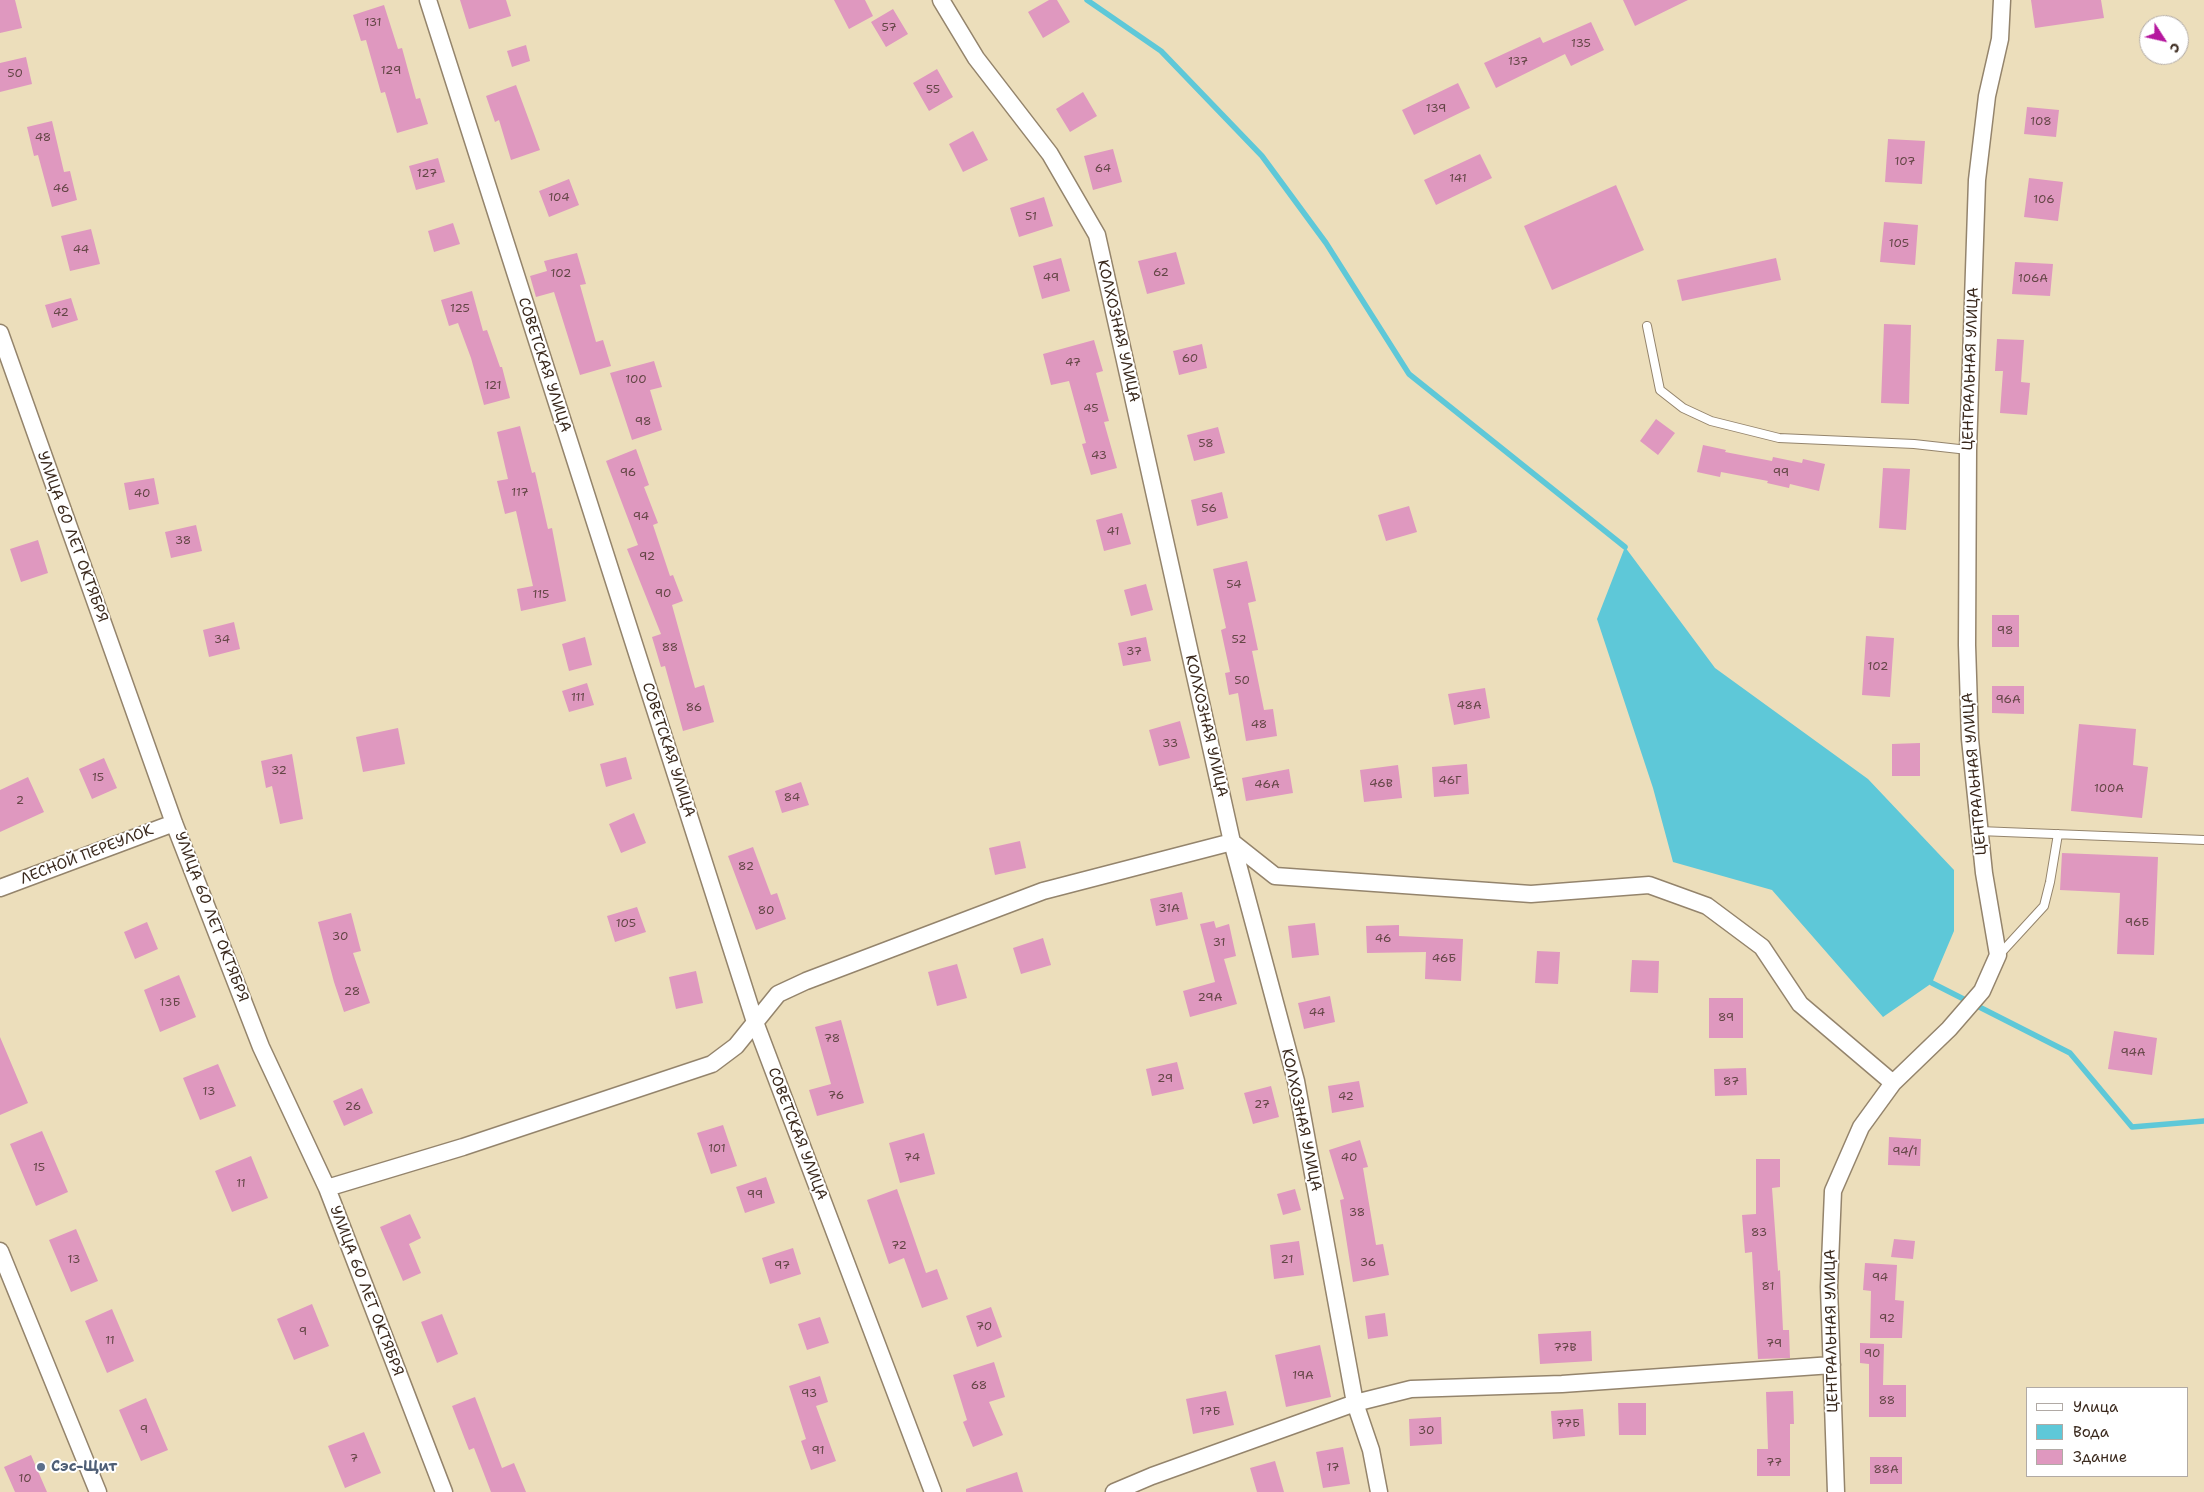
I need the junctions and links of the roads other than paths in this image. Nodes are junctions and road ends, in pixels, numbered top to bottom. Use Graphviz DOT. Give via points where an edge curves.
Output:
graph roads {
  1 [pos="428,0"];
  2 [pos="941,0"];
  3 [pos="2002,0"];
  4 [pos="1647,326"];
  5 [pos="0,333"];
  6 [pos="1968,450"];
  7 [pos="174,822"];
  8 [pos="1979,831"];
  9 [pos="2058,834"];
  10 [pos="2204,840"];
  11 [pos="1232,842"];
  12 [pos="0,888"];
  13 [pos="1998,955"];
  14 [pos="755,1022"];
  15 [pos="1894,1083"];
  16 [pos="327,1188"];
  17 [pos="0,1251"];
  18 [pos="1832,1365"];
  19 [pos="1355,1403"];
  20 [pos="98,1492"];
  21 [pos="444,1492"];
  22 [pos="933,1492"];
  23 [pos="1114,1492"];
  24 [pos="1379,1492"];
  25 [pos="1836,1492"];
  1 -- 14 [label="street, СОВЕТСКАЯ УЛИЦА"];
  2 -- 11 [label="street, КОЛХОЗНАЯ УЛИЦА" via="976,58 1050,154 1097,235"];
  3 -- 6 [label="street, ЦЕНТРАЛЬНАЯ УЛИЦА" via="2000,39 1987,96 1977,180"];
  4 -- 6 [label="lane" via="1660,390 1683,408 1710,421 1778,438 1914,444"];
  5 -- 7 [label="street, УЛИЦА 60 ЛЕТ ОКТЯБРЯ"];
  6 -- 8 [label="street, ЦЕНТРАЛЬНАЯ УЛИЦА" via="1967,645 1970,740"];
  7 -- 12 [label="street, ЛЕСНОЙ ПЕРЕУЛОК"];
  7 -- 16 [label="street, УЛИЦА 60 ЛЕТ ОКТЯБРЯ" via="261,1047"];
  8 -- 9 [label="lane"];
  8 -- 13 [label="street, ЦЕНТРАЛЬНАЯ УЛИЦА"];
  9 -- 10 [label="lane"];
  9 -- 13 [label="lane" via="2044,906"];
  11 -- 14 [label="street" via="1043,891 778,994"];
  11 -- 15 [label="street" via="1274,876 1531,894 1649,885 1707,906 1762,947 1800,1004"];
  11 -- 19 [label="street, КОЛХОЗНАЯ УЛИЦА" via="1296,1081"];
  13 -- 15 [label="street, ЦЕНТРАЛЬНАЯ УЛИЦА" via="1982,991"];
  14 -- 16 [label="street" via="736,1046 712,1064 463,1147"];
  14 -- 22 [label="street, СОВЕТСКАЯ УЛИЦА"];
  15 -- 18 [label="street, ЦЕНТРАЛЬНАЯ УЛИЦА" via="1861,1127 1833,1191 1829,1287"];
  16 -- 21 [label="street, УЛИЦА 60 ЛЕТ ОКТЯБРЯ"];
  17 -- 20 [label="street"];
  18 -- 19 [label="street" via="1562,1384 1411,1389"];
  18 -- 25 [label="street, ЦЕНТРАЛЬНАЯ УЛИЦА"];
  19 -- 23 [label="street"];
  19 -- 24 [label="street, КОЛХОЗНАЯ УЛИЦА" via="1371,1450"];
}
